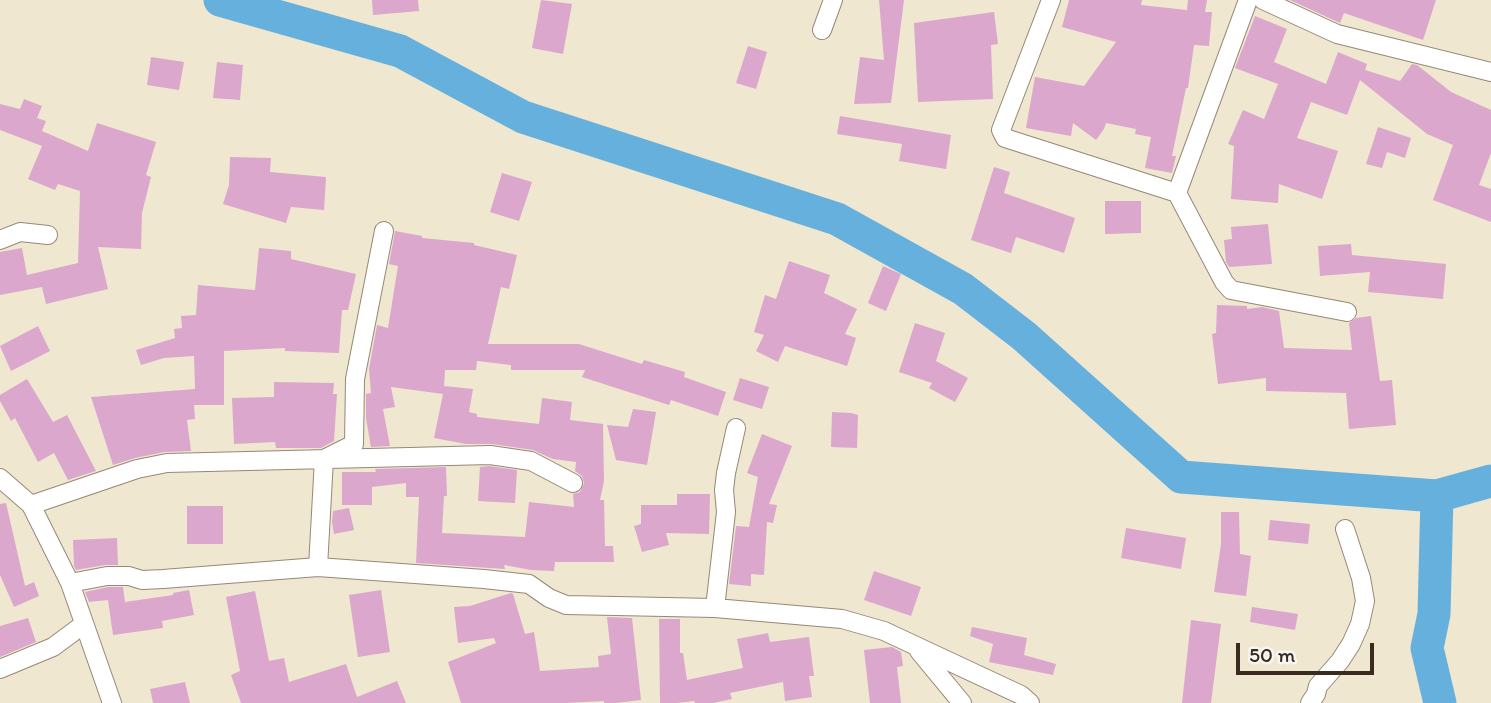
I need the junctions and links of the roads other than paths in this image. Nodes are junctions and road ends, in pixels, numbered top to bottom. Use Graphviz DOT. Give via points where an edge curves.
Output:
graph roads {
  1 [pos="833,0"];
  2 [pos="1051,0"];
  3 [pos="1248,0"];
  4 [pos="1263,0"];
  5 [pos="822,30"];
  6 [pos="1491,72"];
  7 [pos="1177,193"];
  8 [pos="384,231"];
  9 [pos="48,235"];
  10 [pos="0,240"];
  11 [pos="1347,312"];
  12 [pos="736,428"];
  13 [pos="324,459"];
  14 [pos="0,478"];
  15 [pos="573,483"];
  16 [pos="31,505"];
  17 [pos="1345,529"];
  18 [pos="318,567"];
  19 [pos="69,583"];
  20 [pos="715,608"];
  21 [pos="84,624"];
  22 [pos="915,645"];
  23 [pos="0,669"];
  24 [pos="112,703"];
  25 [pos="962,703"];
  26 [pos="1030,703"];
  27 [pos="1310,703"];
  1 -- 5 [label="street"];
  2 -- 7 [label="street" via="1001,130 1005,138"];
  3 -- 7 [label="street"];
  4 -- 6 [label="street" via="1337,34"];
  7 -- 11 [label="street" via="1231,290"];
  8 -- 13 [label="street" via="355,379 354,444"];
  9 -- 10 [label="street" via="20,232"];
  12 -- 20 [label="street" via="725,481"];
  13 -- 15 [label="street" via="490,455 531,461"];
  13 -- 16 [label="street" via="167,463"];
  13 -- 18 [label="street"];
  14 -- 16 [label="street"];
  16 -- 19 [label="street"];
  17 -- 27 [label="street" via="1365,601 1351,644"];
  18 -- 19 [label="street" via="142,580 107,576"];
  18 -- 20 [label="street" via="529,584 566,605"];
  19 -- 21 [label="street"];
  20 -- 22 [label="street" via="842,619"];
  21 -- 23 [label="street" via="53,647"];
  21 -- 24 [label="street"];
  22 -- 25 [label="street"];
  22 -- 26 [label="street"];
}
